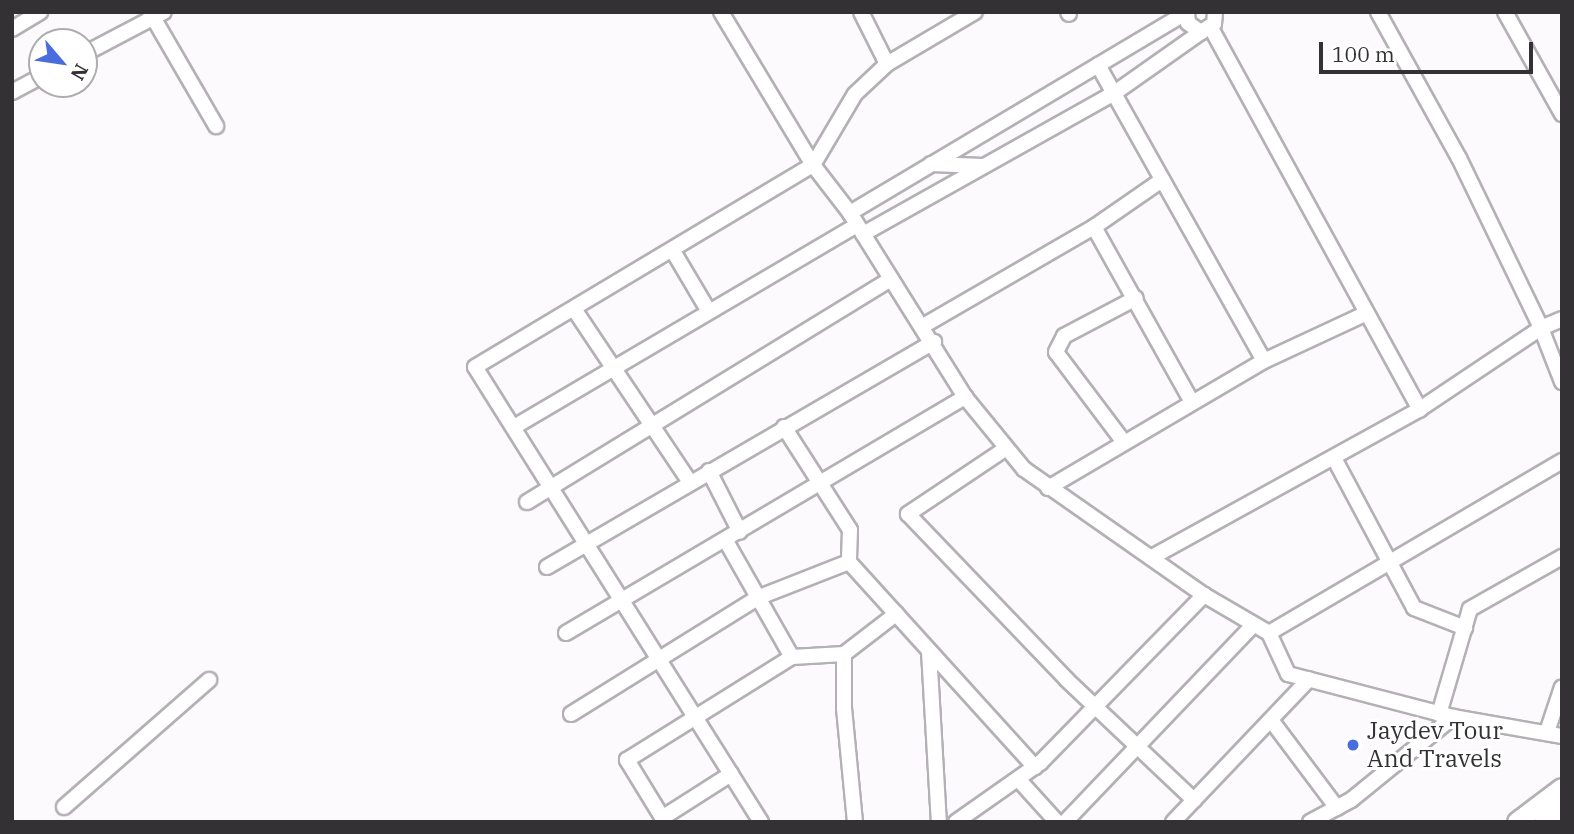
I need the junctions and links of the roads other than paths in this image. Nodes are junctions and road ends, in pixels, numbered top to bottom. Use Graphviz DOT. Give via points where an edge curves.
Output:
graph roads {
  1 [pos="721,12"];
  2 [pos="861,12"];
  3 [pos="975,12"];
  4 [pos="1187,12"];
  5 [pos="1378,12"];
  6 [pos="1505,12"];
  7 [pos="38,13"];
  8 [pos="156,14"];
  9 [pos="952,17"];
  10 [pos="1214,21"];
  11 [pos="12,29"];
  12 [pos="98,46"];
  13 [pos="887,64"];
  14 [pos="1098,65"];
  15 [pos="28,83"];
  16 [pos="12,92"];
  17 [pos="1116,92"];
  18 [pos="1562,114"];
  19 [pos="216,126"];
  20 [pos="931,164"];
  21 [pos="813,165"];
  22 [pos="985,166"];
  23 [pos="1162,180"];
  24 [pos="857,224"];
  25 [pos="1094,227"];
  26 [pos="673,251"];
  27 [pos="891,279"];
  28 [pos="1136,298"];
  29 [pos="574,309"];
  30 [pos="708,310"];
  31 [pos="1365,314"];
  32 [pos="1562,319"];
  33 [pos="923,326"];
  34 [pos="1541,328"];
  35 [pos="934,342"];
  36 [pos="1264,361"];
  37 [pos="612,368"];
  38 [pos="1562,383"];
  39 [pos="965,397"];
  40 [pos="1192,402"];
  41 [pos="1420,409"];
  42 [pos="652,425"];
  43 [pos="514,427"];
  44 [pos="784,427"];
  45 [pos="1123,442"];
  46 [pos="1005,449"];
  47 [pos="1334,458"];
  48 [pos="1562,461"];
  49 [pos="709,471"];
  50 [pos="690,482"];
  51 [pos="821,486"];
  52 [pos="551,487"];
  53 [pos="1048,488"];
  54 [pos="527,502"];
  55 [pos="740,533"];
  56 [pos="726,541"];
  57 [pos="587,543"];
  58 [pos="1154,556"];
  59 [pos="1562,557"];
  60 [pos="849,562"];
  61 [pos="1390,562"];
  62 [pos="547,567"];
  63 [pos="1204,595"];
  64 [pos="757,598"];
  65 [pos="623,600"];
  66 [pos="896,614"];
  67 [pos="1253,625"];
  68 [pos="1465,628"];
  69 [pos="566,633"];
  70 [pos="1269,633"];
  71 [pos="929,651"];
  72 [pos="844,654"];
  73 [pos="792,657"];
  74 [pos="660,659"];
  75 [pos="209,680"];
  76 [pos="1309,680"];
  77 [pos="1562,687"];
  78 [pos="1093,705"];
  79 [pos="571,714"];
  80 [pos="1446,716"];
  81 [pos="696,717"];
  82 [pos="1270,720"];
  83 [pos="1555,734"];
  84 [pos="1137,746"];
  85 [pos="1035,767"];
  86 [pos="732,774"];
  87 [pos="1018,779"];
  88 [pos="1562,788"];
  89 [pos="1195,800"];
  90 [pos="64,807"];
  91 [pos="1562,807"];
  92 [pos="1337,808"];
  93 [pos="664,820"];
  94 [pos="761,822"];
  95 [pos="855,822"];
  96 [pos="939,822"];
  97 [pos="956,822"];
  98 [pos="1056,822"];
  99 [pos="1065,822"];
  100 [pos="1173,822"];
  101 [pos="1310,822"];
  102 [pos="1517,822"];
  103 [pos="1544,822"];
  1 -- 21 [label="street"];
  2 -- 13 [label="street"];
  3 -- 9 [label="street"];
  4 -- 10 [label="street" via="1188,23"];
  4 -- 14 [label="street"];
  5 -- 34 [label="street" via="1460,158"];
  6 -- 18 [label="street"];
  7 -- 11 [label="street"];
  8 -- 12 [label="street"];
  8 -- 19 [label="street"];
  9 -- 13 [label="street"];
  10 -- 17 [label="street"];
  10 -- 31 [label="street"];
  13 -- 21 [label="street" via="846,105"];
  14 -- 17 [label="street"];
  14 -- 20 [label="street"];
  15 -- 16 [label="street"];
  17 -- 22 [label="street"];
  17 -- 23 [label="street"];
  20 -- 22 [label="street"];
  20 -- 24 [label="street"];
  21 -- 24 [label="street"];
  21 -- 26 [label="street"];
  22 -- 24 [label="street"];
  23 -- 25 [label="street"];
  23 -- 36 [label="street"];
  24 -- 27 [label="street"];
  24 -- 30 [label="street"];
  25 -- 28 [label="street"];
  25 -- 33 [label="street"];
  26 -- 29 [label="street"];
  26 -- 30 [label="street"];
  27 -- 33 [label="street"];
  27 -- 42 [label="street"];
  28 -- 40 [label="street"];
  28 -- 45 [label="street" via="1064,336 1056,352"];
  29 -- 37 [label="street"];
  29 -- 43 [label="street" via="475,367"];
  30 -- 37 [label="street"];
  31 -- 36 [label="street"];
  31 -- 41 [label="street"];
  32 -- 34 [label="street"];
  33 -- 35 [label="street"];
  34 -- 38 [label="street"];
  34 -- 41 [label="street"];
  35 -- 39 [label="street"];
  35 -- 44 [label="street"];
  36 -- 40 [label="street"];
  37 -- 42 [label="street"];
  37 -- 43 [label="street"];
  39 -- 46 [label="street"];
  39 -- 51 [label="street"];
  40 -- 45 [label="street"];
  41 -- 47 [label="street"];
  42 -- 50 [label="street"];
  42 -- 52 [label="street"];
  43 -- 52 [label="street"];
  44 -- 49 [label="street"];
  44 -- 51 [label="street"];
  45 -- 53 [label="street"];
  46 -- 53 [label="street"];
  46 -- 78 [label="street" via="908,514"];
  47 -- 58 [label="street"];
  47 -- 61 [label="street"];
  48 -- 61 [label="street"];
  49 -- 50 [label="street"];
  49 -- 55 [label="street"];
  50 -- 57 [label="street"];
  51 -- 55 [label="street"];
  51 -- 60 [label="street" via="850,530"];
  52 -- 54 [label="street"];
  52 -- 57 [label="street"];
  53 -- 58 [label="street"];
  55 -- 56 [label="street"];
  56 -- 64 [label="street"];
  56 -- 65 [label="street"];
  57 -- 62 [label="street"];
  57 -- 65 [label="street"];
  58 -- 63 [label="street"];
  59 -- 68 [label="street" via="1470,609"];
  60 -- 64 [label="street"];
  60 -- 66 [label="street"];
  61 -- 68 [label="street" via="1414,608"];
  61 -- 70 [label="street"];
  63 -- 67 [label="street"];
  63 -- 78 [label="street"];
  64 -- 73 [label="street"];
  64 -- 74 [label="street"];
  65 -- 69 [label="street"];
  65 -- 74 [label="street"];
  66 -- 71 [label="street"];
  66 -- 72 [label="street"];
  67 -- 70 [label="street"];
  67 -- 84 [label="street"];
  68 -- 80 [label="street"];
  70 -- 76 [label="street" via="1287,674"];
  71 -- 85 [label="street"];
  71 -- 96 [label="street"];
  72 -- 73 [label="street"];
  72 -- 95 [label="street" via="844,708"];
  73 -- 81 [label="street"];
  74 -- 79 [label="street"];
  74 -- 81 [label="street"];
  75 -- 90 [label="street"];
  76 -- 80 [label="street"];
  76 -- 82 [label="street"];
  77 -- 83 [label="street"];
  78 -- 84 [label="street"];
  78 -- 85 [label="street"];
  80 -- 83 [label="street"];
  80 -- 92 [label="street"];
  81 -- 86 [label="street"];
  81 -- 93 [label="street" via="627,760"];
  82 -- 89 [label="street"];
  82 -- 92 [label="street"];
  84 -- 89 [label="street"];
  84 -- 99 [label="street"];
  85 -- 87 [label="street"];
  86 -- 93 [label="street"];
  86 -- 94 [label="street"];
  87 -- 97 [label="street"];
  87 -- 98 [label="street"];
  88 -- 102 [label="street"];
  89 -- 100 [label="street"];
  91 -- 103 [label="street"];
  92 -- 101 [label="street"];
}
